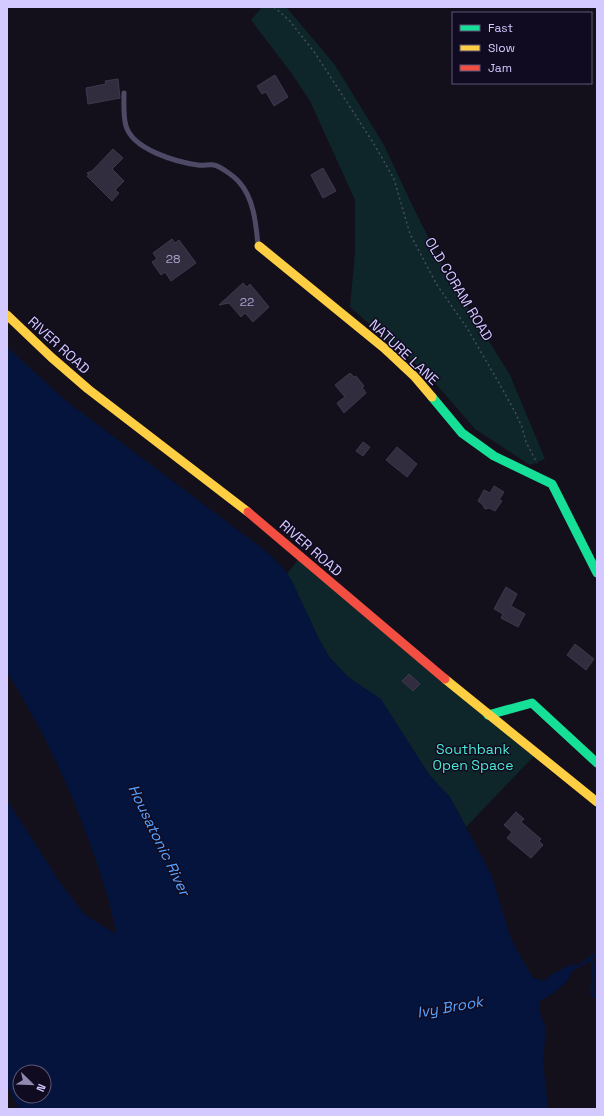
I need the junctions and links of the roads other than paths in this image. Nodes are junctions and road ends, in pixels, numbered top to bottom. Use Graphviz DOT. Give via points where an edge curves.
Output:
graph roads {
  1 [pos="124,93"];
  2 [pos="259,246"];
  3 [pos="7,315"];
  4 [pos="597,573"];
  5 [pos="488,715"];
  6 [pos="597,763"];
  7 [pos="597,802"];
  1 -- 2 [label="lane" via="126,126 130,135 140,144 155,153 176,160 214,165 240,182 250,199"];
  2 -- 4 [label="main road, NATURE LANE" via="415,377 462,433 494,456 552,484"];
  3 -- 5 [label="main road, RIVER ROAD" via="82,384 249,513"];
  5 -- 6 [label="main road" via="532,703"];
  5 -- 7 [label="main road, RIVER ROAD"];
}
